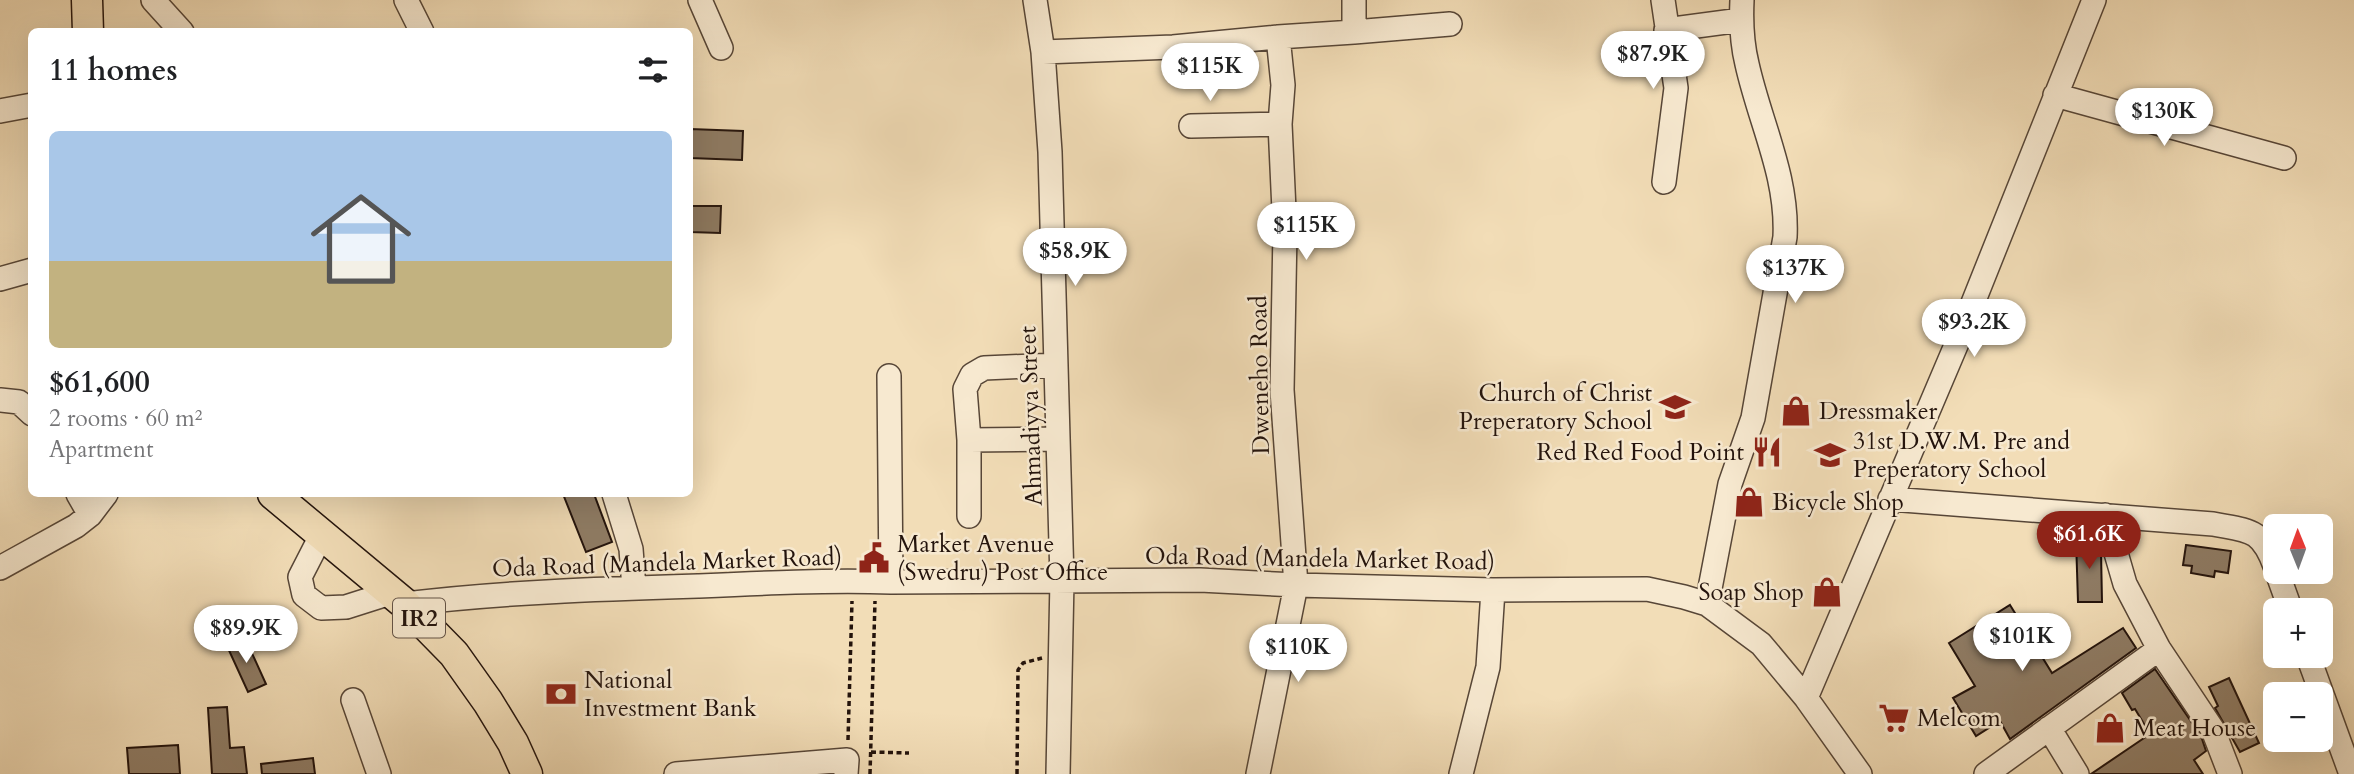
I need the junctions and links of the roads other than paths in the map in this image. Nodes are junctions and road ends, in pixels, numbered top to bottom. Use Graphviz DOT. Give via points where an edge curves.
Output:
graph roads {
  1 [pos="87,0"];
  2 [pos="153,0"];
  3 [pos="406,0"];
  4 [pos="700,0"];
  5 [pos="1035,0"];
  6 [pos="1354,0"];
  7 [pos="1663,0"];
  8 [pos="2094,0"];
  9 [pos="1742,10"];
  10 [pos="1450,24"];
  11 [pos="88,28"];
  12 [pos="179,28"];
  13 [pos="420,28"];
  14 [pos="1666,30"];
  15 [pos="1354,32"];
  16 [pos="1278,37"];
  17 [pos="721,48"];
  18 [pos="1043,52"];
  19 [pos="2055,95"];
  20 [pos="28,106"];
  21 [pos="0,111"];
  22 [pos="1280,124"];
  23 [pos="1191,126"];
  24 [pos="2284,158"];
  25 [pos="1664,182"];
  26 [pos="28,272"];
  27 [pos="0,279"];
  28 [pos="1056,365"];
  29 [pos="889,376"];
  30 [pos="0,400"];
  31 [pos="28,410"];
  32 [pos="1058,439"];
  33 [pos="969,440"];
  34 [pos="80,497"];
  35 [pos="104,497"];
  36 [pos="276,497"];
  37 [pos="615,497"];
  38 [pos="1890,499"];
  39 [pos="90,515"];
  40 [pos="2105,515"];
  41 [pos="969,516"];
  42 [pos="321,536"];
  43 [pos="2263,540"];
  44 [pos="0,568"];
  45 [pos="1062,580"];
  46 [pos="873,581"];
  47 [pos="1296,585"];
  48 [pos="634,588"];
  49 [pos="1493,590"];
  50 [pos="398,598"];
  51 [pos="1707,604"];
  52 [pos="2159,649"];
  53 [pos="2312,668"];
  54 [pos="1806,698"];
  55 [pos="353,700"];
  56 [pos="2049,728"];
  57 [pos="847,767"];
  58 [pos="1991,773"];
  59 [pos="379,774"];
  60 [pos="527,774"];
  61 [pos="676,774"];
  62 [pos="1058,774"];
  63 [pos="1258,774"];
  64 [pos="1461,774"];
  65 [pos="1860,774"];
  66 [pos="2077,774"];
  67 [pos="2230,774"];
  68 [pos="2351,774"];
  1 -- 11 [label="main road"];
  2 -- 12 [label="street"];
  3 -- 13 [label="street"];
  4 -- 17 [label="street"];
  5 -- 18 [label="street, Ahmadiyya Street"];
  6 -- 15 [label="street"];
  7 -- 14 [label="street"];
  8 -- 19 [label="street"];
  9 -- 14 [label="street"];
  9 -- 51 [label="street" via="1746,63 1779,173 1785,237 1753,418 1730,484"];
  10 -- 15 [label="street"];
  14 -- 25 [label="street" via="1675,88"];
  15 -- 16 [label="street"];
  16 -- 18 [label="street"];
  16 -- 22 [label="street, Dweneho Road" via="1283,85"];
  18 -- 28 [label="street, Ahmadiyya Street"];
  19 -- 24 [label="street"];
  19 -- 38 [label="street"];
  20 -- 21 [label="street"];
  22 -- 23 [label="street"];
  22 -- 47 [label="street, Dweneho Road" via="1282,390"];
  26 -- 27 [label="street"];
  28 -- 32 [label="street, Ahmadiyya Street"];
  28 -- 33 [label="street" via="984,368 972,375 965,389"];
  29 -- 46 [label="street"];
  30 -- 31 [label="street" via="19,402"];
  32 -- 33 [label="street"];
  32 -- 45 [label="street, Ahmadiyya Street"];
  33 -- 41 [label="street"];
  34 -- 39 [label="street"];
  35 -- 39 [label="street"];
  36 -- 42 [label="main road, IR2"];
  37 -- 48 [label="street" via="631,549"];
  38 -- 40 [label="street"];
  38 -- 54 [label="street"];
  39 -- 44 [label="street"];
  40 -- 43 [label="street" via="2213,524"];
  40 -- 52 [label="street" via="2125,584"];
  42 -- 50 [label="main road, IR2"];
  42 -- 50 [label="street, Oda Road (Mandela Market Road)" via="300,577 304,595 321,608"];
  45 -- 46 [label="street, Oda Road (Mandela Market Road)"];
  45 -- 47 [label="street, Oda Road (Mandela Market Road)"];
  45 -- 62 [label="street, Ahmadiyya Street"];
  46 -- 48 [label="street, Oda Road (Mandela Market Road)"];
  47 -- 49 [label="street, Oda Road (Mandela Market Road)"];
  47 -- 63 [label="street, Dweneho Road"];
  48 -- 50 [label="street, Oda Road (Mandela Market Road)"];
  49 -- 51 [label="street, Oda Road (Mandela Market Road)" via="1647,589"];
  49 -- 64 [label="street" via="1488,667"];
  50 -- 60 [label="main road, IR2" via="454,654 513,743"];
  51 -- 54 [label="street, Oda Road (Mandela Market Road)" via="1761,644"];
  52 -- 56 [label="street"];
  52 -- 67 [label="street" via="2213,730"];
  53 -- 68 [label="street"];
  54 -- 65 [label="street, Oda Road (Mandela Market Road)"];
  55 -- 59 [label="street"];
  56 -- 58 [label="street"];
  56 -- 66 [label="street"];
  57 -- 61 [label="street"];
}
